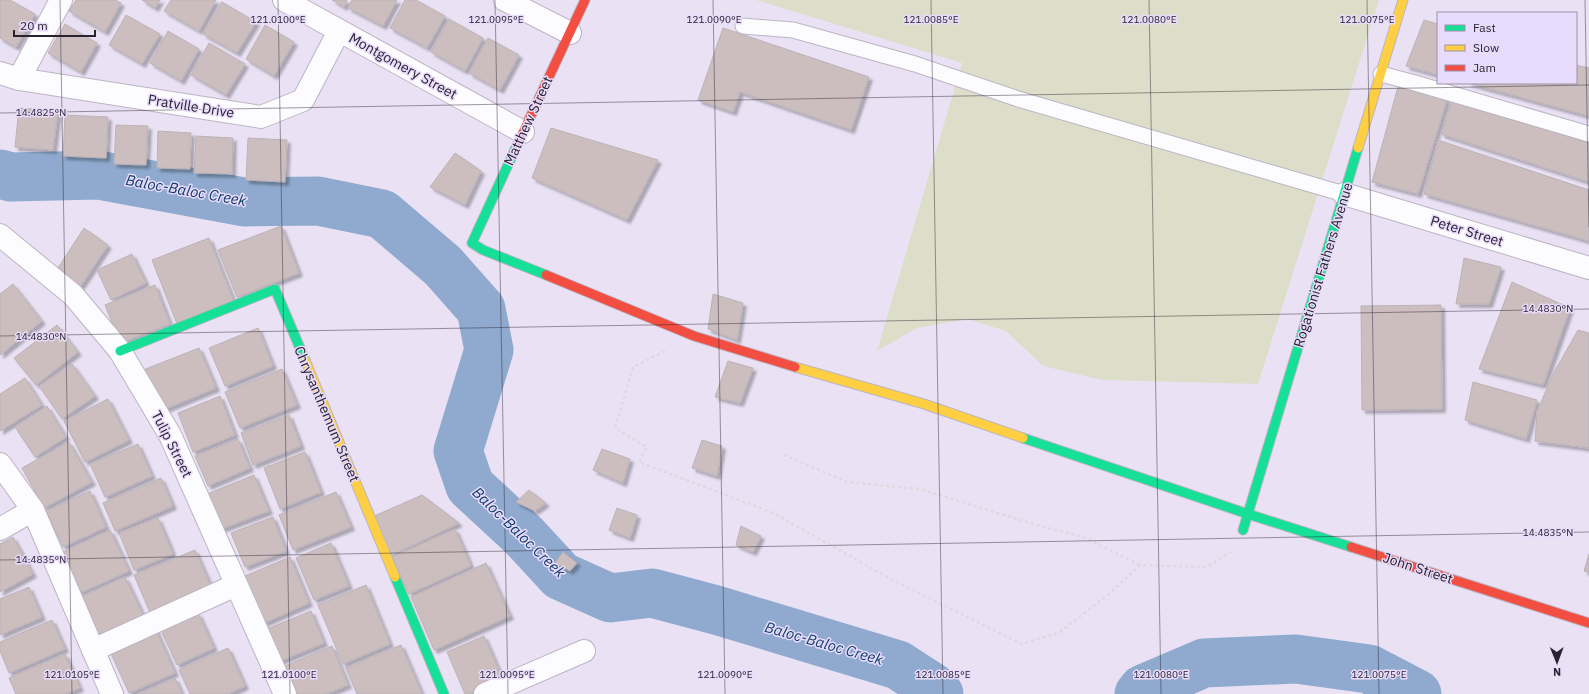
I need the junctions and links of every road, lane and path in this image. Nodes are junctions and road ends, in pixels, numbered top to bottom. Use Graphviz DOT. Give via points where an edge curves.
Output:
graph roads {
  1 [pos="61,0"];
  2 [pos="284,0"];
  3 [pos="505,0"];
  4 [pos="585,0"];
  5 [pos="1403,0"];
  6 [pos="744,26"];
  7 [pos="339,31"];
  8 [pos="570,34"];
  9 [pos="1381,74"];
  10 [pos="9,76"];
  11 [pos="523,132"];
  12 [pos="1589,134"];
  13 [pos="1344,194"];
  14 [pos="0,235"];
  15 [pos="472,243"];
  16 [pos="1589,268"];
  17 [pos="120,351"];
  18 [pos="634,367"];
  19 [pos="784,455"];
  20 [pos="0,464"];
  21 [pos="33,510"];
  22 [pos="1248,514"];
  23 [pos="0,529"];
  24 [pos="1243,530"];
  25 [pos="1140,565"];
  26 [pos="236,585"];
  27 [pos="1589,623"];
  28 [pos="93,650"];
  29 [pos="584,651"];
  30 [pos="112,694"];
  31 [pos="285,694"];
  32 [pos="444,694"];
  33 [pos="486,694"];
  1 -- 10 [label="street"];
  2 -- 7 [label="street, Montgomery Street"];
  3 -- 8 [label="street"];
  4 -- 8 [label="street, Matthew Street"];
  5 -- 9 [label="street, Rogationist Fathers Avenue"];
  6 -- 13 [label="lane" via="793,30 915,64 1018,100"];
  7 -- 10 [label="street, Pratville Drive" via="303,100 261,117"];
  7 -- 11 [label="street, Montgomery Street"];
  8 -- 11 [label="street, Matthew Street"];
  9 -- 12 [label="lane"];
  9 -- 13 [label="street, Rogationist Fathers Avenue"];
  11 -- 15 [label="street, Matthew Street"];
  13 -- 16 [label="street, Peter Street"];
  13 -- 22 [label="street, Rogationist Fathers Avenue"];
  14 -- 17 [label="street, Tulip Street" via="74,295"];
  15 -- 22 [label="street, John Street" via="483,250 694,336 924,404"];
  17 -- 26 [label="street, Tulip Street" via="170,435"];
  17 -- 32 [label="street, Chrysanthemum Street" via="275,289"];
  18 -- 25 [label="path" via="615,428 647,447 639,462 773,513 891,579 1022,644 1060,632 1110,594"];
  19 -- 25 [label="path" via="847,482 920,489 1083,537"];
  20 -- 21 [label="street"];
  21 -- 23 [label="street"];
  21 -- 28 [label="street"];
  22 -- 24 [label="street, Rogationist Fathers Avenue"];
  22 -- 27 [label="street, John Street"];
  24 -- 25 [label="path" via="1231,552 1208,567"];
  26 -- 28 [label="street"];
  26 -- 31 [label="street, Tulip Street"];
  28 -- 30 [label="street"];
  29 -- 33 [label="street"];
}
